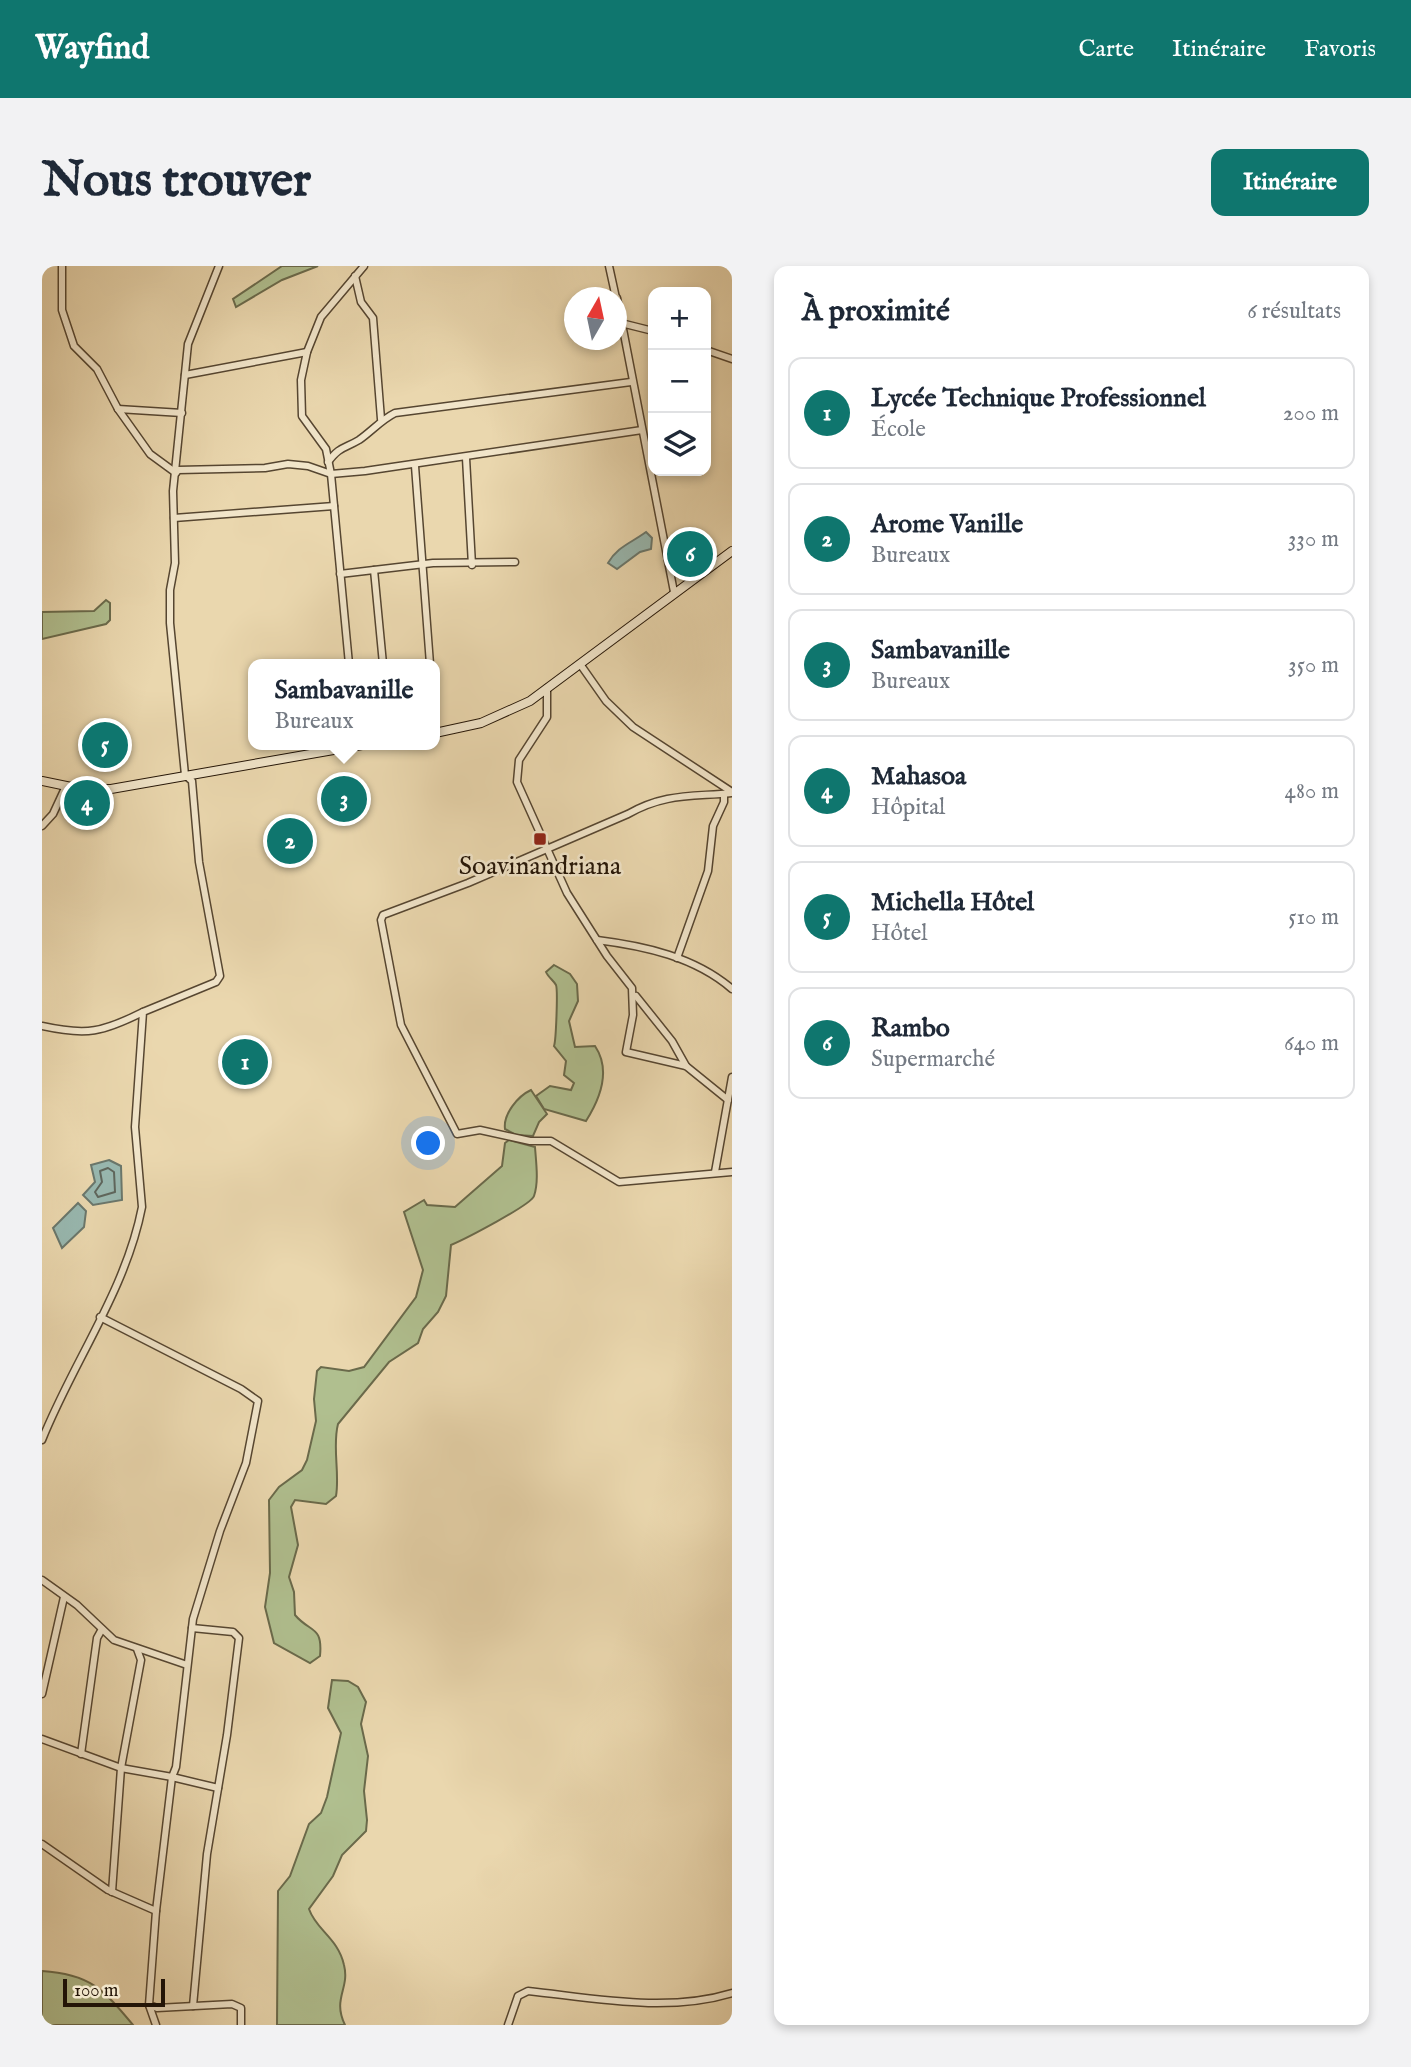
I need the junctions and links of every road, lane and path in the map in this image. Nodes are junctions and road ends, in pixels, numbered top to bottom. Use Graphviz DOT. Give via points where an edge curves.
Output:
graph roads {
  1 [pos="62,266"];
  2 [pos="219,266"];
  3 [pos="364,266"];
  4 [pos="609,266"];
  5 [pos="355,276"];
  6 [pos="614,287"];
  7 [pos="627,324"];
  8 [pos="648,330"];
  9 [pos="626,350"];
  10 [pos="307,352"];
  11 [pos="711,352"];
  12 [pos="732,359"];
  13 [pos="185,375"];
  14 [pos="631,382"];
  15 [pos="118,410"];
  16 [pos="182,413"];
  17 [pos="381,419"];
  18 [pos="642,430"];
  19 [pos="466,458"];
  20 [pos="328,462"];
  21 [pos="415,466"];
  22 [pos="176,473"];
  23 [pos="331,474"];
  24 [pos="334,506"];
  25 [pos="174,518"];
  26 [pos="732,551"];
  27 [pos="516,562"];
  28 [pos="422,564"];
  29 [pos="472,565"];
  30 [pos="374,569"];
  31 [pos="340,574"];
  32 [pos="674,592"];
  33 [pos="348,659"];
  34 [pos="383,659"];
  35 [pos="430,659"];
  36 [pos="580,664"];
  37 [pos="547,688"];
  38 [pos="440,732"];
  39 [pos="330,750"];
  40 [pos="185,775"];
  41 [pos="42,781"];
  42 [pos="66,786"];
  43 [pos="729,793"];
  44 [pos="42,826"];
  45 [pos="546,847"];
  46 [pos="597,940"];
  47 [pos="677,958"];
  48 [pos="732,989"];
  49 [pos="635,996"];
  50 [pos="144,1012"];
  51 [pos="42,1026"];
  52 [pos="686,1066"];
  53 [pos="732,1077"];
  54 [pos="728,1100"];
  55 [pos="715,1172"];
  56 [pos="732,1172"];
  57 [pos="100,1317"];
  58 [pos="42,1440"];
  59 [pos="42,1580"];
  60 [pos="64,1597"];
  61 [pos="192,1628"];
  62 [pos="102,1629"];
  63 [pos="137,1649"];
  64 [pos="187,1665"];
  65 [pos="42,1694"];
  66 [pos="42,1739"];
  67 [pos="80,1754"];
  68 [pos="121,1768"];
  69 [pos="172,1777"];
  70 [pos="218,1788"];
  71 [pos="42,1844"];
  72 [pos="112,1892"];
  73 [pos="156,1911"];
  74 [pos="732,1993"];
  75 [pos="149,2005"];
  76 [pos="192,2006"];
  77 [pos="156,2025"];
  78 [pos="241,2025"];
  79 [pos="508,2025"];
  1 -- 15 [label="street" via="60,292 67,331 74,346 97,369"];
  2 -- 13 [label="street" via="188,344"];
  3 -- 5 [label="street"];
  4 -- 6 [label="street"];
  5 -- 10 [label="street" via="321,317"];
  5 -- 17 [label="street" via="362,302 373,318"];
  7 -- 8 [label="street"];
  9 -- 14 [label="street"];
  10 -- 13 [label="street"];
  10 -- 20 [label="street" via="301,380 302,415 326,449"];
  11 -- 12 [label="street"];
  13 -- 16 [label="street"];
  14 -- 17 [label="street" via="396,413"];
  14 -- 18 [label="street"];
  15 -- 16 [label="street"];
  15 -- 22 [label="street" via="150,454"];
  16 -- 22 [label="street"];
  17 -- 20 [label="street" via="358,440 340,447"];
  18 -- 19 [label="street"];
  18 -- 32 [label="street"];
  19 -- 21 [label="street"];
  19 -- 29 [label="street"];
  20 -- 23 [label="street"];
  21 -- 23 [label="street"];
  21 -- 28 [label="street"];
  22 -- 23 [label="street" via="288,464"];
  22 -- 25 [label="street"];
  23 -- 24 [label="street"];
  24 -- 25 [label="street"];
  24 -- 31 [label="street"];
  25 -- 40 [label="street" via="170,623"];
  26 -- 32 [label="main road"];
  27 -- 29 [label="street"];
  28 -- 29 [label="street"];
  28 -- 30 [label="street"];
  28 -- 35 [label="street"];
  30 -- 31 [label="street"];
  30 -- 34 [label="street"];
  31 -- 33 [label="street"];
  32 -- 36 [label="main road"];
  36 -- 37 [label="main road"];
  36 -- 43 [label="street" via="606,701 633,727"];
  37 -- 38 [label="main road" via="505,715"];
  37 -- 45 [label="street" via="547,717 520,760 517,782"];
  39 -- 40 [label="main road"];
  40 -- 42 [label="main road" via="111,789"];
  40 -- 50 [label="street" via="192,781 200,862 220,976 216,982"];
  41 -- 42 [label="main road"];
  42 -- 44 [label="street"];
  43 -- 45 [label="street" via="651,801"];
  43 -- 47 [label="street" via="713,826 708,871"];
  45 -- 46 [label="street"];
  45 -- 55 [label="street" via="383,915 401,1025 444,1110 457,1134 480,1130 551,1141 619,1182"];
  46 -- 47 [label="street" via="637,945"];
  46 -- 49 [label="street"];
  47 -- 48 [label="street" via="717,975"];
  49 -- 52 [label="street"];
  49 -- 52 [label="street" via="626,1052"];
  50 -- 51 [label="street" via="92,1033"];
  50 -- 57 [label="street" via="135,1127 142,1207 126,1259"];
  52 -- 54 [label="street"];
  53 -- 54 [label="street"];
  54 -- 55 [label="street"];
  55 -- 56 [label="street"];
  57 -- 58 [label="street"];
  57 -- 61 [label="street" via="258,1401 246,1463 220,1531"];
  59 -- 60 [label="street"];
  60 -- 62 [label="street"];
  60 -- 65 [label="street"];
  61 -- 64 [label="street"];
  61 -- 70 [label="street" via="233,1632 239,1638"];
  62 -- 63 [label="street" via="114,1640"];
  62 -- 67 [label="street"];
  63 -- 64 [label="street"];
  63 -- 68 [label="street" via="141,1660"];
  64 -- 69 [label="street"];
  66 -- 67 [label="street"];
  67 -- 68 [label="street"];
  68 -- 69 [label="street"];
  68 -- 72 [label="street"];
  69 -- 70 [label="street"];
  69 -- 73 [label="street"];
  70 -- 76 [label="street"];
  71 -- 72 [label="street"];
  72 -- 73 [label="street"];
  73 -- 75 [label="street"];
  74 -- 79 [label="street" via="634,2003 528,1991 518,1996"];
  75 -- 76 [label="street"];
  75 -- 77 [label="street"];
  76 -- 78 [label="street" via="232,2004 241,2008"];
}
